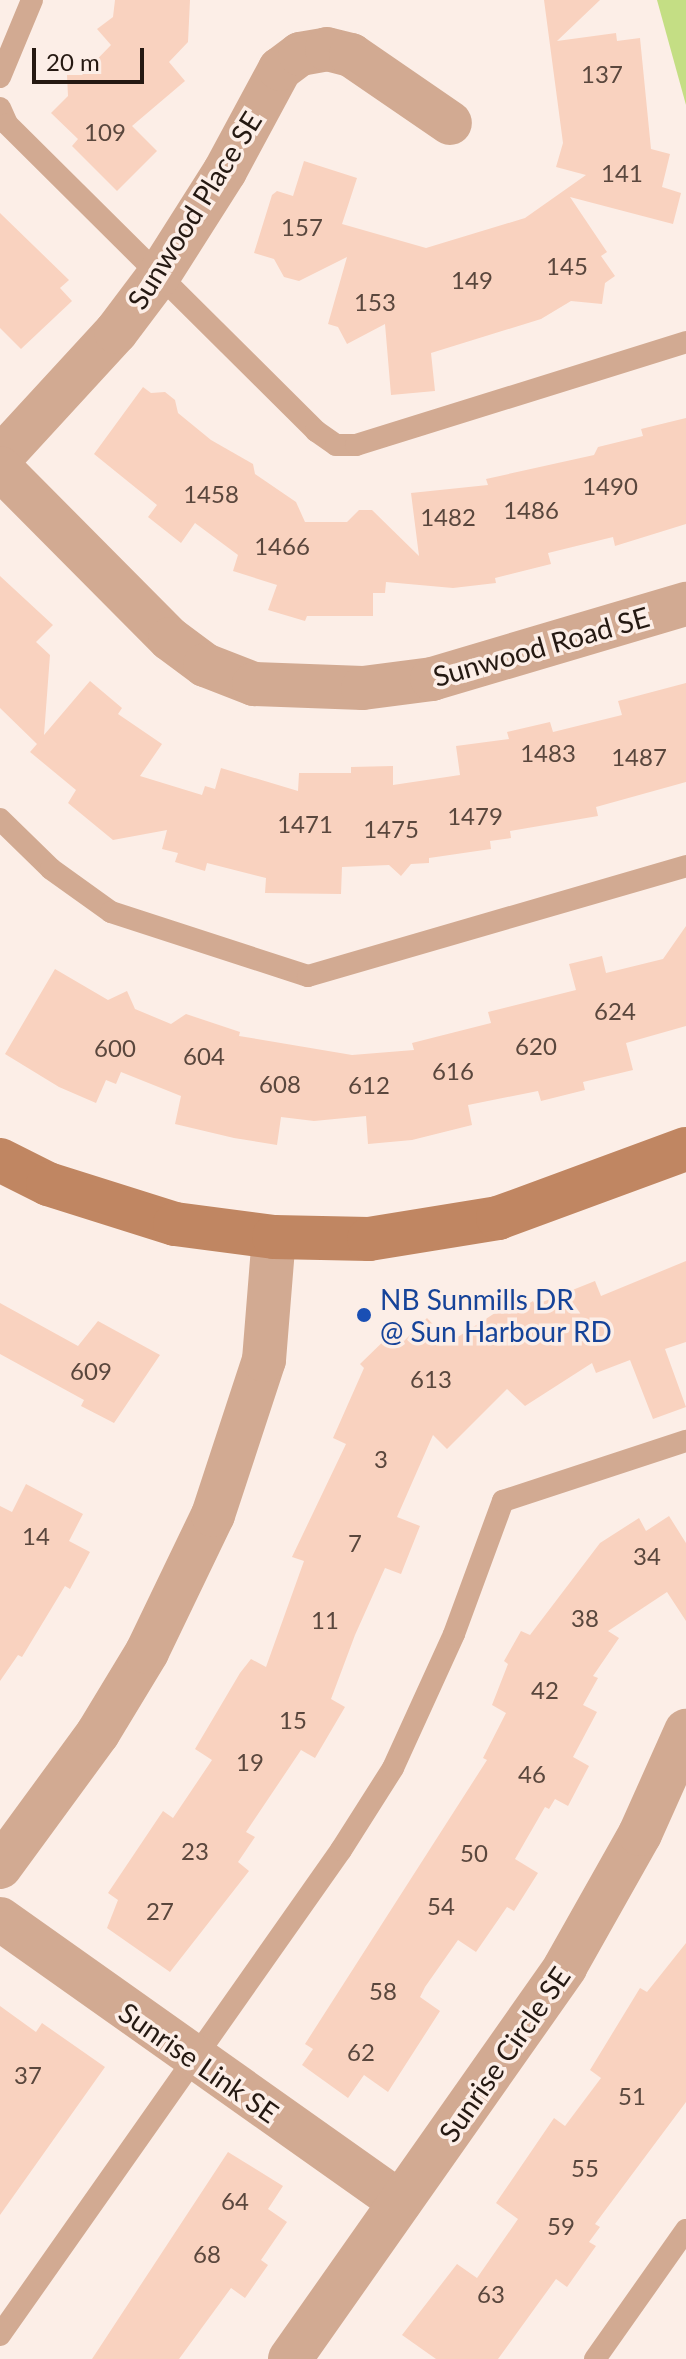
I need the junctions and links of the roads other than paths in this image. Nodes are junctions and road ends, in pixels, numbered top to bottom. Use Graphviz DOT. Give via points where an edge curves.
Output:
graph roads {
  1 [pos="32,0"];
  2 [pos="0,77"];
  3 [pos="0,108"];
  4 [pos="450,123"];
  5 [pos="159,275"];
  6 [pos="686,342"];
  7 [pos="0,458"];
  8 [pos="0,468"];
  9 [pos="686,604"];
  10 [pos="0,819"];
  11 [pos="686,866"];
  12 [pos="686,1149"];
  13 [pos="0,1160"];
  14 [pos="274,1237"];
  15 [pos="686,1441"];
  16 [pos="686,1731"];
  17 [pos="0,1867"];
  18 [pos="0,1919"];
  19 [pos="195,2060"];
  20 [pos="400,2202"];
  21 [pos="686,2230"];
  22 [pos="0,2335"];
  23 [pos="290,2359"];
  24 [pos="595,2359"];
  1 -- 2 [label="lane"];
  3 -- 5 [label="lane" via="7,124"];
  4 -- 5 [label="street, Sunwood Place SE" via="351,55 327,49 300,54 280,69 225,171"];
  5 -- 6 [label="lane" via="336,445 356,445"];
  5 -- 7 [label="street, Sunwood Place SE" via="98,354"];
  8 -- 9 [label="street, Sunwood Road SE" via="170,639 205,665 254,684 363,688 432,679"];
  10 -- 11 [label="lane" via="51,869 111,912 308,976"];
  12 -- 14 [label="street" via="498,1218 454,1228 369,1239"];
  13 -- 14 [label="street" via="48,1184 175,1224"];
  14 -- 17 [label="street" via="264,1360 213,1515 131,1679"];
  15 -- 19 [label="lane" via="503,1501 454,1634 393,1768"];
  16 -- 20 [label="street, Sunrise Circle SE" via="640,1834 565,1967"];
  18 -- 19 [label="street, Sunrise Link SE"];
  19 -- 20 [label="street, Sunrise Link SE"];
  19 -- 22 [label="lane"];
  20 -- 23 [label="street, Sunrise Circle SE"];
  21 -- 24 [label="lane"];
}
